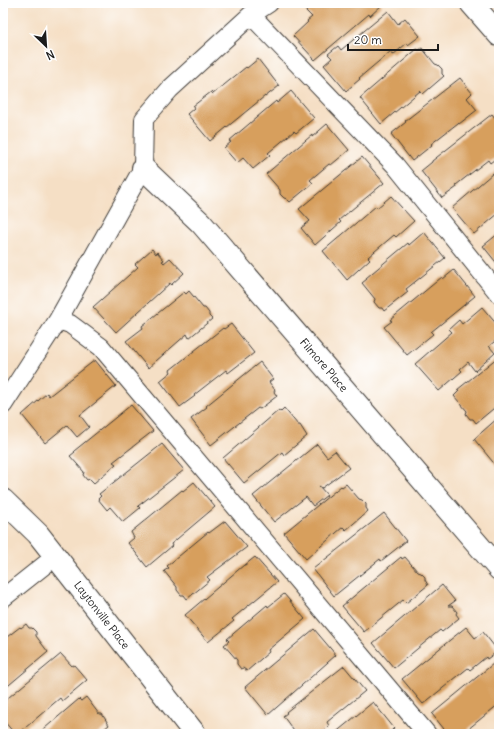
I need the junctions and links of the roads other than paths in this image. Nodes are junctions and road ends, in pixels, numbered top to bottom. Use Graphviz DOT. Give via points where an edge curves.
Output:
graph roads {
  1 [pos="268,3"];
  2 [pos="471,3"];
  3 [pos="251,15"];
  4 [pos="499,35"];
  5 [pos="143,168"];
  6 [pos="499,294"];
  7 [pos="58,320"];
  8 [pos="3,405"];
  9 [pos="3,500"];
  10 [pos="56,556"];
  11 [pos="499,569"];
  12 [pos="3,598"];
  13 [pos="195,734"];
  14 [pos="427,734"];
  1 -- 3 [label="lane"];
  2 -- 4 [label="street"];
  3 -- 5 [label="lane" via="170,89 144,119"];
  3 -- 6 [label="lane" via="395,165"];
  5 -- 7 [label="lane"];
  5 -- 11 [label="street, Filmore Place" via="201,223"];
  7 -- 8 [label="lane"];
  7 -- 14 [label="lane" via="70,324 101,348"];
  9 -- 10 [label="street, Laytonville Place" via="38,534"];
  10 -- 12 [label="lane"];
  10 -- 13 [label="street, Laytonville Place"];
}
